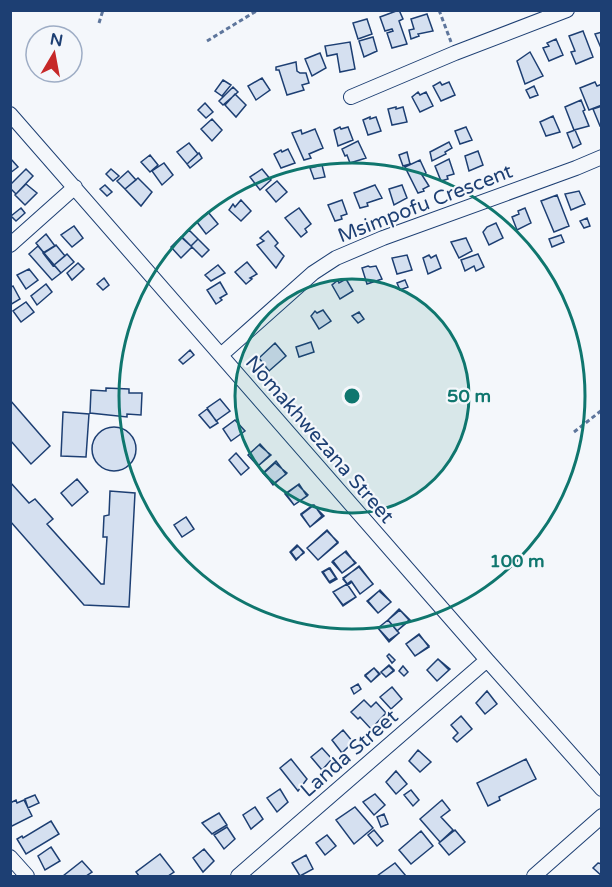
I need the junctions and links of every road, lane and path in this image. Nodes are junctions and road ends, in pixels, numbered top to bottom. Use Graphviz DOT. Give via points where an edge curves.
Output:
graph roads {
  1 [pos="102,10"];
  2 [pos="258,10"];
  3 [pos="439,10"];
  4 [pos="567,10"];
  5 [pos="99,23"];
  6 [pos="207,41"];
  7 [pos="455,53"];
  8 [pos="351,98"];
  9 [pos="10,114"];
  10 [pos="602,157"];
  11 [pos="75,187"];
  12 [pos="10,245"];
  13 [pos="220,355"];
  14 [pos="602,410"];
  15 [pos="574,432"];
  16 [pos="487,660"];
  17 [pos="602,789"];
  18 [pos="602,816"];
  19 [pos="10,857"];
  20 [pos="27,876"];
  21 [pos="238,876"];
  22 [pos="534,876"];
  1 -- 5 [label="path"];
  2 -- 6 [label="path"];
  3 -- 7 [label="path"];
  4 -- 7 [label="street"];
  7 -- 8 [label="street"];
  9 -- 11 [label="street, Nomakhwezana Street"];
  10 -- 13 [label="street, Msimpofu Crescent" via="336,258"];
  11 -- 12 [label="street"];
  11 -- 13 [label="street, Nomakhwezana Street"];
  13 -- 16 [label="street, Nomakhwezana Street"];
  14 -- 15 [label="path"];
  16 -- 17 [label="street, Nomakhwezana Street"];
  16 -- 21 [label="street, Landa Street"];
  18 -- 22 [label="street"];
  19 -- 20 [label="street"];
}
